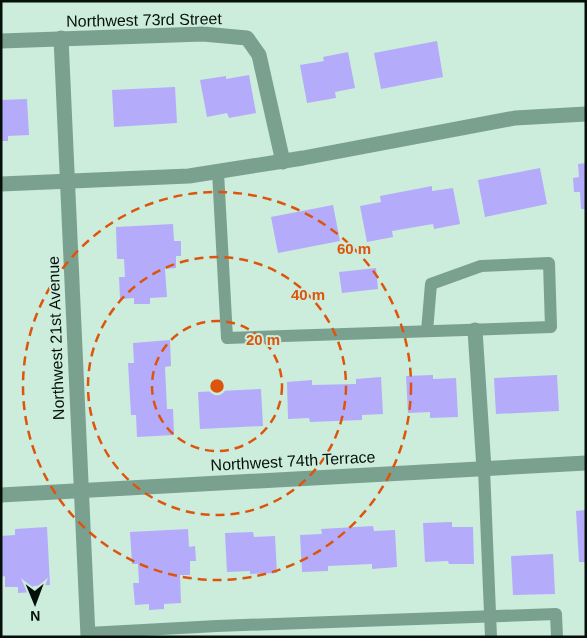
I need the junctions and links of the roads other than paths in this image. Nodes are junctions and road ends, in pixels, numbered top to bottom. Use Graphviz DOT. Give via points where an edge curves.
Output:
graph roads {
  1 [pos="61,38"];
  2 [pos="6,41"];
  3 [pos="586,114"];
  4 [pos="283,162"];
  5 [pos="218,172"];
  6 [pos="67,180"];
  7 [pos="1,184"];
  8 [pos="475,330"];
  9 [pos="427,331"];
  10 [pos="586,464"];
  11 [pos="484,469"];
  12 [pos="80,490"];
  13 [pos="1,495"];
  14 [pos="491,616"];
  15 [pos="217,631"];
  16 [pos="85,636"];
  17 [pos="492,637"];
  18 [pos="557,637"];
  1 -- 2 [label="street, Northwest 73rd Street"];
  1 -- 4 [label="street, Northwest 73rd Street" via="204,34 247,38 259,55"];
  1 -- 6 [label="street, Northwest 21st Avenue"];
  3 -- 4 [label="street" via="514,118"];
  4 -- 5 [label="street"];
  5 -- 6 [label="street" via="190,176"];
  5 -- 9 [label="lane" via="227,338"];
  6 -- 7 [label="street"];
  6 -- 12 [label="street, Northwest 21st Avenue"];
  8 -- 9 [label="lane"];
  8 -- 9 [label="lane" via="552,327 549,263 481,266 431,284"];
  8 -- 11 [label="street"];
  10 -- 11 [label="street, Northwest 74th Terrace"];
  11 -- 12 [label="street, Northwest 74th Terrace"];
  11 -- 14 [label="lane"];
  12 -- 13 [label="street, Northwest 74th Terrace"];
  12 -- 16 [label="street, Northwest 21st Avenue"];
  14 -- 15 [label="lane"];
  14 -- 17 [label="lane"];
  14 -- 18 [label="lane" via="556,614"];
  15 -- 16 [label="lane"];
}
